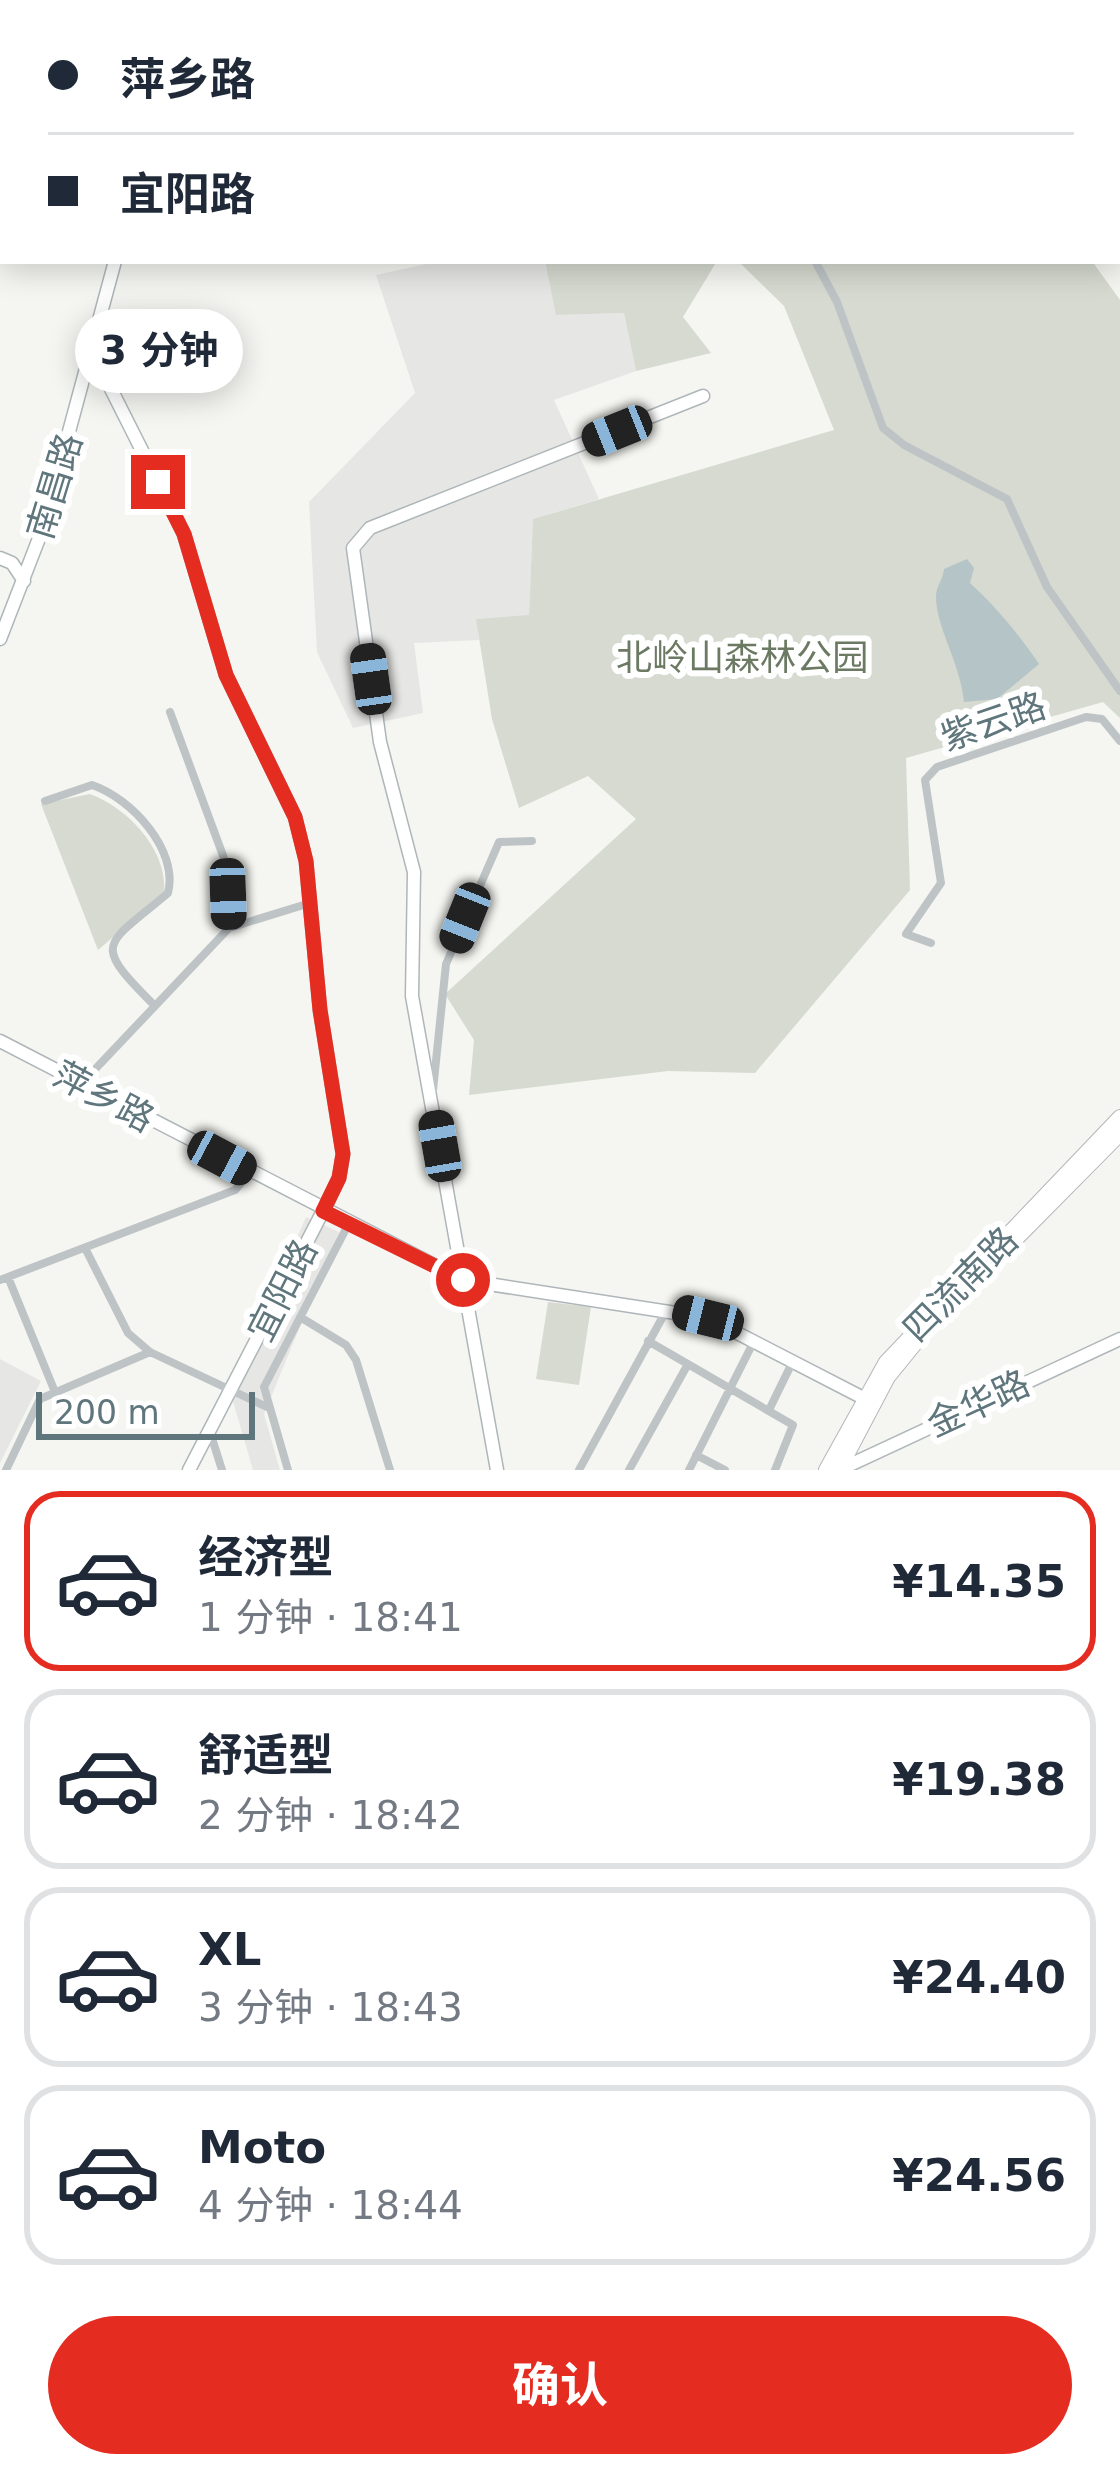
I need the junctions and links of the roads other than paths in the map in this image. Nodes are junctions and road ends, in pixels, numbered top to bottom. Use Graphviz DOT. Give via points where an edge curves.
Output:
graph roads {
  1 [pos="114,264"];
  2 [pos="817,264"];
  3 [pos="88,361"];
  4 [pos="703,396"];
  5 [pos="0,558"];
  6 [pos="24,581"];
  7 [pos="0,638"];
  8 [pos="1120,691"];
  9 [pos="170,712"];
  10 [pos="1120,741"];
  11 [pos="45,801"];
  12 [pos="532,841"];
  13 [pos="310,903"];
  14 [pos="229,928"];
  15 [pos="931,943"];
  16 [pos="154,1005"];
  17 [pos="0,1041"];
  18 [pos="81,1084"];
  19 [pos="432,1102"];
  20 [pos="1120,1117"];
  21 [pos="1118,1137"];
  22 [pos="250,1173"];
  23 [pos="1064,1179"];
  24 [pos="323,1211"];
  25 [pos="349,1223"];
  26 [pos="85,1248"];
  27 [pos="4,1279"];
  28 [pos="463,1280"];
  29 [pos="668,1307"];
  30 [pos="300,1317"];
  31 [pos="755,1338"];
  32 [pos="1120,1339"];
  33 [pos="648,1341"];
  34 [pos="150,1352"];
  35 [pos="794,1359"];
  36 [pos="688,1364"];
  37 [pos="729,1387"];
  38 [pos="230,1391"];
  39 [pos="56,1393"];
  40 [pos="869,1401"];
  41 [pos="270,1408"];
  42 [pos="769,1410"];
  43 [pos="210,1430"];
  44 [pos="696,1455"];
  45 [pos="6,1470"];
  46 [pos="189,1470"];
  47 [pos="222,1470"];
  48 [pos="288,1470"];
  49 [pos="389,1470"];
  50 [pos="497,1470"];
  51 [pos="579,1470"];
  52 [pos="629,1470"];
  53 [pos="689,1470"];
  54 [pos="724,1470"];
  55 [pos="775,1470"];
  56 [pos="826,1470"];
  57 [pos="838,1470"];
  1 -- 3 [label="street, 南昌路"];
  2 -- 8 [label="street" via="883,428 1007,499 1047,587"];
  3 -- 6 [label="street, 南昌路"];
  3 -- 13 [label="street, 宜阳路" via="105,377 184,534 226,675 295,817"];
  4 -- 19 [label="street" via="370,528 353,548 380,742 414,872 412,996"];
  5 -- 6 [label="street"];
  6 -- 7 [label="street, 南昌路"];
  9 -- 14 [label="street" via="225,861"];
  10 -- 15 [label="street, 紫云路" via="1102,719 1086,717 937,767 925,780 940,883 906,934"];
  11 -- 16 [label="street" via="78,787 105,790 130,806 170,868 168,893 109,951"];
  12 -- 19 [label="street" via="499,842 446,964"];
  13 -- 14 [label="street"];
  13 -- 24 [label="street, 宜阳路" via="343,1154"];
  14 -- 16 [label="street"];
  16 -- 18 [label="street"];
  17 -- 18 [label="street, 萍乡路"];
  18 -- 22 [label="street, 萍乡路"];
  19 -- 28 [label="street"];
  20 -- 23 [label="main road, 四流南路"];
  21 -- 23 [label="main road, 四流南路"];
  22 -- 24 [label="street, 萍乡路"];
  22 -- 26 [label="street" via="235,1190"];
  23 -- 40 [label="main road, 四流南路" via="916,1326"];
  24 -- 25 [label="street, 萍乡路"];
  24 -- 38 [label="street, 宜阳路"];
  25 -- 28 [label="street, 萍乡路"];
  25 -- 30 [label="street"];
  26 -- 27 [label="street"];
  26 -- 34 [label="street" via="111,1307"];
  27 -- 39 [label="street"];
  28 -- 29 [label="street, 萍乡路"];
  28 -- 50 [label="street"];
  29 -- 31 [label="street, 萍乡路"];
  29 -- 33 [label="street"];
  30 -- 41 [label="street" via="264,1387"];
  30 -- 49 [label="street" via="356,1360"];
  31 -- 35 [label="street, 萍乡路"];
  31 -- 37 [label="street"];
  32 -- 57 [label="street, 金华路"];
  33 -- 36 [label="street"];
  33 -- 51 [label="street"];
  34 -- 38 [label="street"];
  34 -- 39 [label="street"];
  35 -- 40 [label="street, 萍乡路"];
  35 -- 42 [label="street"];
  36 -- 37 [label="street"];
  36 -- 52 [label="street"];
  37 -- 42 [label="street"];
  37 -- 44 [label="street"];
  38 -- 41 [label="street"];
  38 -- 43 [label="street, 宜阳路"];
  39 -- 45 [label="street" via="40,1400"];
  40 -- 56 [label="main road, 四流南路"];
  40 -- 57 [label="main road, 四流南路"];
  41 -- 48 [label="street"];
  42 -- 55 [label="street" via="793,1425"];
  43 -- 46 [label="street, 宜阳路"];
  43 -- 47 [label="street"];
  44 -- 53 [label="street"];
  44 -- 54 [label="street"];
}
